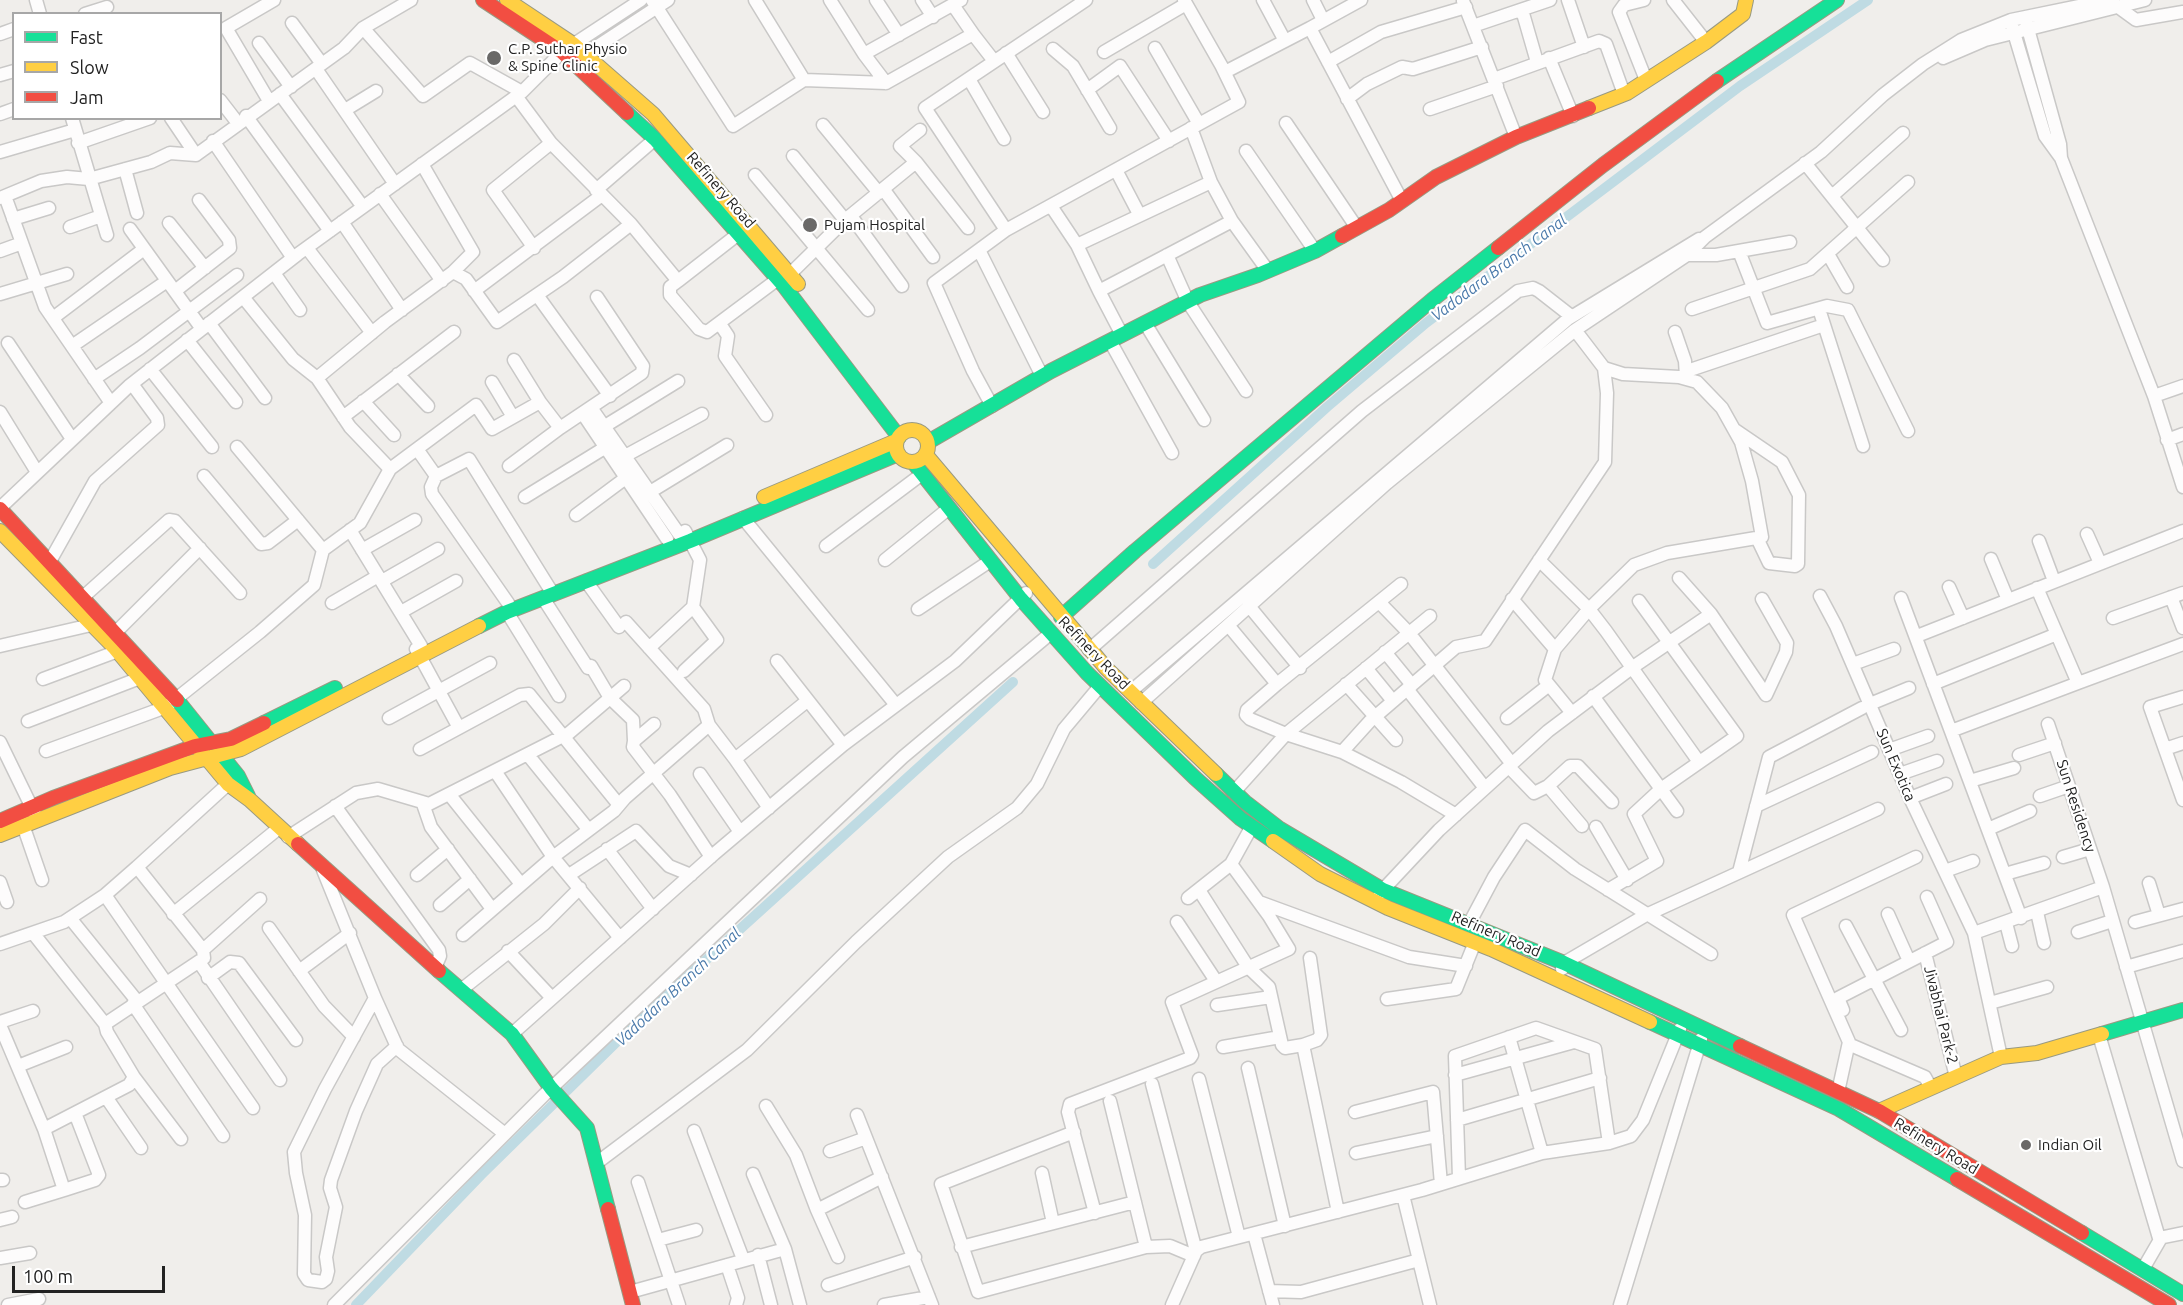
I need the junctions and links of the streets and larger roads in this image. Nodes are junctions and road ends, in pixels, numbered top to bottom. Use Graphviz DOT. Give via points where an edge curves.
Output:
graph roads {
  1 [pos="274,0"];
  2 [pos="411,0"];
  3 [pos="483,0"];
  4 [pos="507,0"];
  5 [pos="755,0"];
  6 [pos="830,0"];
  7 [pos="876,0"];
  8 [pos="921,0"];
  9 [pos="1086,0"];
  10 [pos="1263,0"];
  11 [pos="1313,0"];
  12 [pos="1361,0"];
  13 [pos="1550,0"];
  14 [pos="1568,0"];
  15 [pos="1644,0"];
  16 [pos="1673,0"];
  17 [pos="1746,0"];
  18 [pos="1837,0"];
  19 [pos="2145,0"];
  20 [pos="636,1"];
  21 [pos="659,2"];
  22 [pos="957,2"];
  23 [pos="1185,2"];
  24 [pos="2111,3"];
  25 [pos="1464,4"];
  26 [pos="106,7"];
  27 [pos="1521,10"];
  28 [pos="91,12"];
  29 [pos="2183,12"];
  30 [pos="933,17"];
  31 [pos="1323,20"];
  32 [pos="292,22"];
  33 [pos="2027,24"];
  34 [pos="1473,26"];
  35 [pos="2012,26"];
  36 [pos="363,28"];
  37 [pos="1310,28"];
  38 [pos="973,34"];
  39 [pos="899,35"];
  40 [pos="1285,41"];
  41 [pos="1706,42"];
  42 [pos="259,43"];
  43 [pos="1482,47"];
  44 [pos="1584,47"];
  45 [pos="567,48"];
  46 [pos="1155,48"];
  47 [pos="1053,49"];
  48 [pos="1104,52"];
  49 [pos="1006,53"];
  50 [pos="864,54"];
  51 [pos="579,58"];
  52 [pos="1543,60"];
  53 [pos="994,62"];
  54 [pos="1328,62"];
  55 [pos="1221,65"];
  56 [pos="319,67"];
  57 [pos="969,79"];
  58 [pos="804,80"];
  59 [pos="1646,80"];
  60 [pos="886,83"];
  61 [pos="1496,83"];
  62 [pos="285,90"];
  63 [pos="1087,90"];
  64 [pos="376,91"];
  65 [pos="519,94"];
  66 [pos="1624,94"];
  67 [pos="1347,99"];
  68 [pos="269,101"];
  69 [pos="222,102"];
  70 [pos="345,110"];
  71 [pos="1430,110"];
  72 [pos="1043,112"];
  73 [pos="1573,116"];
  74 [pos="242,119"];
  75 [pos="144,120"];
  76 [pos="172,120"];
  77 [pos="1286,123"];
  78 [pos="73,124"];
  79 [pos="823,125"];
  80 [pos="1195,126"];
  81 [pos="1110,128"];
  82 [pos="920,130"];
  83 [pos="1903,133"];
  84 [pos="1516,137"];
  85 [pos="655,139"];
  86 [pos="1004,139"];
  87 [pos="213,141"];
  88 [pos="1169,141"];
  89 [pos="78,143"];
  90 [pos="551,143"];
  91 [pos="1245,151"];
  92 [pos="0,152"];
  93 [pos="196,154"];
  94 [pos="794,156"];
  95 [pos="2061,158"];
  96 [pos="915,162"];
  97 [pos="1805,163"];
  98 [pos="422,164"];
  99 [pos="125,169"];
  100 [pos="1116,170"];
  101 [pos="755,175"];
  102 [pos="89,179"];
  103 [pos="1211,182"];
  104 [pos="1908,182"];
  105 [pos="395,184"];
  106 [pos="881,191"];
  107 [pos="599,193"];
  108 [pos="381,194"];
  109 [pos="1832,196"];
  110 [pos="3,197"];
  111 [pos="199,200"];
  112 [pos="1402,201"];
  113 [pos="1051,206"];
  114 [pos="363,207"];
  115 [pos="50,208"];
  116 [pos="137,213"];
  117 [pos="1139,214"];
  118 [pos="101,216"];
  119 [pos="848,218"];
  120 [pos="13,219"];
  121 [pos="1232,221"];
  122 [pos="342,222"];
  123 [pos="169,223"];
  124 [pos="631,224"];
  125 [pos="70,227"];
  126 [pos="1857,227"];
  127 [pos="968,228"];
  128 [pos="1357,228"];
  129 [pos="130,229"];
  130 [pos="1006,230"];
  131 [pos="330,231"];
  132 [pos="107,235"];
  133 [pos="737,235"];
  134 [pos="1705,237"];
  135 [pos="1790,242"];
  136 [pos="22,243"];
  137 [pos="1077,244"];
  138 [pos="307,248"];
  139 [pos="534,248"];
  140 [pos="144,249"];
  141 [pos="816,250"];
  142 [pos="979,250"];
  143 [pos="0,251"];
  144 [pos="1739,251"];
  145 [pos="1315,252"];
  146 [pos="1828,254"];
  147 [pos="1167,255"];
  148 [pos="1687,255"];
  149 [pos="933,257"];
  150 [pos="293,258"];
  151 [pos="1883,260"];
  152 [pos="205,268"];
  153 [pos="1268,271"];
  154 [pos="453,272"];
  155 [pos="274,273"];
  156 [pos="68,274"];
  157 [pos="237,275"];
  158 [pos="783,279"];
  159 [pos="442,281"];
  160 [pos="678,281"];
  161 [pos="37,284"];
  162 [pos="171,286"];
  163 [pos="902,286"];
  164 [pos="1848,286"];
  165 [pos="1752,289"];
  166 [pos="474,291"];
  167 [pos="1099,291"];
  168 [pos="0,294"];
  169 [pos="537,295"];
  170 [pos="243,297"];
  171 [pos="597,297"];
  172 [pos="1188,302"];
  173 [pos="1692,309"];
  174 [pos="1819,309"];
  175 [pos="189,310"];
  176 [pos="300,310"];
  177 [pos="402,310"];
  178 [pos="868,310"];
  179 [pos="1571,316"];
  180 [pos="53,318"];
  181 [pos="1145,323"];
  182 [pos="720,324"];
  183 [pos="205,326"];
  184 [pos="1824,326"];
  185 [pos="1575,330"];
  186 [pos="454,332"];
  187 [pos="1675,332"];
  188 [pos="372,333"];
  189 [pos="1116,338"];
  190 [pos="188,340"];
  191 [pos="8,344"];
  192 [pos="72,346"];
  193 [pos="514,360"];
  194 [pos="1604,368"];
  195 [pos="150,369"];
  196 [pos="398,374"];
  197 [pos="1686,375"];
  198 [pos="1042,376"];
  199 [pos="316,378"];
  200 [pos="94,379"];
  201 [pos="678,381"];
  202 [pos="492,382"];
  203 [pos="132,384"];
  204 [pos="2183,386"];
  205 [pos="1246,390"];
  206 [pos="610,396"];
  207 [pos="2154,396"];
  208 [pos="265,398"];
  209 [pos="363,401"];
  210 [pos="236,402"];
  211 [pos="540,402"];
  212 [pos="111,403"];
  213 [pos="428,406"];
  214 [pos="992,406"];
  215 [pos="0,412"];
  216 [pos="588,412"];
  217 [pos="702,414"];
  218 [pos="766,415"];
  219 [pos="343,417"];
  220 [pos="513,417"];
  221 [pos="1204,420"];
  222 [pos="605,426"];
  223 [pos="560,428"];
  224 [pos="1734,430"];
  225 [pos="1908,431"];
  226 [pos="2183,434"];
  227 [pos="394,435"];
  228 [pos="72,439"];
  229 [pos="2167,440"];
  230 [pos="900,441"];
  231 [pos="727,445"];
  232 [pos="1863,446"];
  233 [pos="212,447"];
  234 [pos="237,447"];
  235 [pos="606,447"];
  236 [pos="927,448"];
  237 [pos="417,449"];
  238 [pos="1172,453"];
  239 [pos="625,456"];
  240 [pos="509,466"];
  241 [pos="917,468"];
  242 [pos="390,470"];
  243 [pos="37,472"];
  244 [pos="204,476"];
  245 [pos="436,476"];
  246 [pos="627,477"];
  247 [pos="2182,480"];
  248 [pos="650,492"];
  249 [pos="525,497"];
  250 [pos="0,509"];
  251 [pos="948,509"];
  252 [pos="576,515"];
  253 [pos="743,518"];
  254 [pos="298,520"];
  255 [pos="415,520"];
  256 [pos="350,530"];
  257 [pos="0,531"];
  258 [pos="2183,531"];
  259 [pos="2087,534"];
  260 [pos="680,536"];
  261 [pos="1757,538"];
  262 [pos="2039,541"];
  263 [pos="826,546"];
  264 [pos="200,548"];
  265 [pos="438,549"];
  266 [pos="323,550"];
  267 [pos="362,550"];
  268 [pos="1991,559"];
  269 [pos="885,560"];
  270 [pos="1539,560"];
  271 [pos="990,561"];
  272 [pos="49,563"];
  273 [pos="2100,563"];
  274 [pos="1679,578"];
  275 [pos="380,579"];
  276 [pos="456,580"];
  277 [pos="586,581"];
  278 [pos="2054,582"];
  279 [pos="1401,584"];
  280 [pos="1034,585"];
  281 [pos="1949,587"];
  282 [pos="2037,588"];
  283 [pos="240,593"];
  284 [pos="548,593"];
  285 [pos="2177,595"];
  286 [pos="1820,596"];
  287 [pos="82,598"];
  288 [pos="1762,598"];
  289 [pos="1901,598"];
  290 [pos="1021,599"];
  291 [pos="1512,599"];
  292 [pos="2008,600"];
  293 [pos="1639,601"];
  294 [pos="1379,602"];
  295 [pos="332,603"];
  296 [pos="1249,606"];
  297 [pos="507,607"];
  298 [pos="693,607"];
  299 [pos="918,609"];
  300 [pos="1589,609"];
  301 [pos="401,612"];
  302 [pos="1711,614"];
  303 [pos="1430,616"];
  304 [pos="1061,617"];
  305 [pos="1963,618"];
  306 [pos="2113,618"];
  307 [pos="91,625"];
  308 [pos="1228,625"];
  309 [pos="2183,628"];
  310 [pos="115,633"];
  311 [pos="1051,633"];
  312 [pos="1409,633"];
  313 [pos="2057,634"];
  314 [pos="1917,636"];
  315 [pos="1670,642"];
  316 [pos="2183,644"];
  317 [pos="0,646"];
  318 [pos="649,648"];
  319 [pos="1555,649"];
  320 [pos="1894,649"];
  321 [pos="419,650"];
  322 [pos="1089,650"];
  323 [pos="118,651"];
  324 [pos="1386,652"];
  325 [pos="777,661"];
  326 [pos="490,663"];
  327 [pos="1853,664"];
  328 [pos="1633,666"];
  329 [pos="1434,667"];
  330 [pos="1106,668"];
  331 [pos="1299,668"];
  332 [pos="1366,668"];
  333 [pos="684,672"];
  334 [pos="140,678"];
  335 [pos="43,679"];
  336 [pos="1097,683"];
  337 [pos="2078,683"];
  338 [pos="1277,684"];
  339 [pos="1346,684"];
  340 [pos="1933,684"];
  341 [pos="1549,685"];
  342 [pos="624,686"];
  343 [pos="1410,687"];
  344 [pos="1909,688"];
  345 [pos="440,692"];
  346 [pos="1130,692"];
  347 [pos="559,696"];
  348 [pos="1593,696"];
  349 [pos="2183,697"];
  350 [pos="610,698"];
  351 [pos="807,701"];
  352 [pos="1393,701"];
  353 [pos="171,703"];
  354 [pos="1141,703"];
  355 [pos="896,705"];
  356 [pos="1866,706"];
  357 [pos="1572,713"];
  358 [pos="1376,716"];
  359 [pos="389,718"];
  360 [pos="1507,718"];
  361 [pos="28,721"];
  362 [pos="654,724"];
  363 [pos="2048,724"];
  364 [pos="709,725"];
  365 [pos="459,728"];
  366 [pos="1952,731"];
  367 [pos="1286,734"];
  368 [pos="1928,736"];
  369 [pos="562,737"];
  370 [pos="1396,740"];
  371 [pos="634,741"];
  372 [pos="0,742"];
  373 [pos="212,742"];
  374 [pos="2055,743"];
  375 [pos="2183,743"];
  376 [pos="843,745"];
  377 [pos="195,746"];
  378 [pos="420,749"];
  379 [pos="2165,749"];
  380 [pos="1890,750"];
  381 [pos="46,751"];
  382 [pos="1342,752"];
  383 [pos="1872,752"];
  384 [pos="528,755"];
  385 [pos="2019,755"];
  386 [pos="222,756"];
  387 [pos="3,758"];
  388 [pos="205,759"];
  389 [pos="735,759"];
  390 [pos="1937,761"];
  391 [pos="1699,762"];
  392 [pos="1510,765"];
  393 [pos="2014,768"];
  394 [pos="495,771"];
  395 [pos="653,774"];
  396 [pos="700,774"];
  397 [pos="1900,774"];
  398 [pos="1970,782"];
  399 [pos="228,784"];
  400 [pos="1946,784"];
  401 [pos="1548,786"];
  402 [pos="2069,786"];
  403 [pos="1485,788"];
  404 [pos="1661,789"];
  405 [pos="1234,792"];
  406 [pos="2182,793"];
  407 [pos="449,794"];
  408 [pos="2040,796"];
  409 [pos="1910,798"];
  410 [pos="250,800"];
  411 [pos="1245,802"];
  412 [pos="1611,802"];
  413 [pos="423,804"];
  414 [pos="619,805"];
  415 [pos="335,806"];
  416 [pos="1756,806"];
  417 [pos="769,808"];
  418 [pos="1878,809"];
  419 [pos="1677,811"];
  420 [pos="2030,811"];
  421 [pos="1236,814"];
  422 [pos="1456,815"];
  423 [pos="31,818"];
  424 [pos="0,821"];
  425 [pos="1252,826"];
  426 [pos="1582,826"];
  427 [pos="1596,827"];
  428 [pos="588,829"];
  429 [pos="1988,829"];
  430 [pos="283,832"];
  431 [pos="740,832"];
  432 [pos="0,834"];
  433 [pos="448,849"];
  434 [pos="607,849"];
  435 [pos="2090,849"];
  436 [pos="554,856"];
  437 [pos="711,857"];
  438 [pos="2063,857"];
  439 [pos="1916,858"];
  440 [pos="1973,861"];
  441 [pos="2044,863"];
  442 [pos="1231,864"];
  443 [pos="137,867"];
  444 [pos="322,868"];
  445 [pos="1945,871"];
  446 [pos="1738,872"];
  447 [pos="2005,874"];
  448 [pos="417,875"];
  449 [pos="569,875"];
  450 [pos="691,875"];
  451 [pos="470,879"];
  452 [pos="42,880"];
  453 [pos="1627,880"];
  454 [pos="0,882"];
  455 [pos="2149,883"];
  456 [pos="521,884"];
  457 [pos="2103,887"];
  458 [pos="580,888"];
  459 [pos="1199,890"];
  460 [pos="1383,890"];
  461 [pos="1608,890"];
  462 [pos="105,895"];
  463 [pos="1927,897"];
  464 [pos="1188,898"];
  465 [pos="260,899"];
  466 [pos="1372,901"];
  467 [pos="7,902"];
  468 [pos="1259,902"];
  469 [pos="440,904"];
  470 [pos="492,909"];
  471 [pos="653,909"];
  472 [pos="2183,909"];
  473 [pos="2037,912"];
  474 [pos="173,914"];
  475 [pos="1888,914"];
  476 [pos="1646,915"];
  477 [pos="2159,915"];
  478 [pos="70,918"];
  479 [pos="2021,918"];
  480 [pos="2112,921"];
  481 [pos="1177,922"];
  482 [pos="2134,922"];
  483 [pos="2006,923"];
  484 [pos="1469,924"];
  485 [pos="1845,926"];
  486 [pos="269,928"];
  487 [pos="2078,932"];
  488 [pos="33,933"];
  489 [pos="350,933"];
  490 [pos="1974,933"];
  491 [pos="463,935"];
  492 [pos="620,938"];
  493 [pos="1475,942"];
  494 [pos="2044,943"];
  495 [pos="0,945"];
  496 [pos="2012,946"];
  497 [pos="203,950"];
  498 [pos="508,951"];
  499 [pos="2183,951"];
  500 [pos="1926,953"];
  501 [pos="1711,954"];
  502 [pos="1310,958"];
  503 [pos="1909,961"];
  504 [pos="199,962"];
  505 [pos="1564,963"];
  506 [pos="1466,966"];
  507 [pos="1248,967"];
  508 [pos="2126,967"];
  509 [pos="435,968"];
  510 [pos="299,971"];
  511 [pos="208,978"];
  512 [pos="1558,979"];
  513 [pos="1875,979"];
  514 [pos="1216,981"];
  515 [pos="164,982"];
  516 [pos="2047,987"];
  517 [pos="461,990"];
  518 [pos="1271,997"];
  519 [pos="375,998"];
  520 [pos="552,998"];
  521 [pos="1388,999"];
  522 [pos="135,1002"];
  523 [pos="1990,1003"];
  524 [pos="1217,1005"];
  525 [pos="2183,1010"];
  526 [pos="33,1011"];
  527 [pos="1684,1020"];
  528 [pos="2142,1021"];
  529 [pos="0,1024"];
  530 [pos="105,1024"];
  531 [pos="1704,1029"];
  532 [pos="1901,1030"];
  533 [pos="512,1034"];
  534 [pos="1677,1034"];
  535 [pos="2099,1035"];
  536 [pos="354,1037"];
  537 [pos="1280,1037"];
  538 [pos="1509,1037"];
  539 [pos="296,1040"];
  540 [pos="1574,1042"];
  541 [pos="1699,1044"];
  542 [pos="1303,1045"];
  543 [pos="397,1046"];
  544 [pos="1853,1046"];
  545 [pos="66,1047"];
  546 [pos="1223,1047"];
  547 [pos="2001,1057"];
  548 [pos="1515,1058"];
  549 [pos="18,1066"];
  550 [pos="1248,1068"];
  551 [pos="1455,1075"];
  552 [pos="134,1077"];
  553 [pos="1956,1077"];
  554 [pos="1600,1078"];
  555 [pos="1199,1079"];
  556 [pos="280,1080"];
  557 [pos="1152,1084"];
  558 [pos="1931,1088"];
  559 [pos="553,1090"];
  560 [pos="1840,1093"];
  561 [pos="106,1097"];
  562 [pos="1527,1100"];
  563 [pos="1110,1101"];
  564 [pos="766,1106"];
  565 [pos="253,1108"];
  566 [pos="1879,1110"];
  567 [pos="1355,1112"];
  568 [pos="75,1113"];
  569 [pos="857,1115"];
  570 [pos="1458,1120"];
  571 [pos="44,1129"];
  572 [pos="694,1131"];
  573 [pos="1074,1132"];
  574 [pos="506,1134"];
  575 [pos="223,1136"];
  576 [pos="1437,1136"];
  577 [pos="866,1137"];
  578 [pos="181,1139"];
  579 [pos="1609,1143"];
  580 [pos="141,1148"];
  581 [pos="830,1151"];
  582 [pos="1356,1153"];
  583 [pos="1542,1153"];
  584 [pos="2183,1161"];
  585 [pos="598,1162"];
  586 [pos="1042,1173"];
  587 [pos="753,1174"];
  588 [pos="882,1177"];
  589 [pos="1459,1178"];
  590 [pos="638,1182"];
  591 [pos="1441,1184"];
  592 [pos="2009,1188"];
  593 [pos="64,1190"];
  594 [pos="1403,1195"];
  595 [pos="25,1202"];
  596 [pos="1135,1202"];
  597 [pos="2000,1203"];
  598 [pos="817,1210"];
  599 [pos="1338,1212"];
  600 [pos="1095,1213"];
  601 [pos="1053,1223"];
  602 [pos="1285,1226"];
  603 [pos="696,1230"];
  604 [pos="1254,1233"];
  605 [pos="2183,1233"];
  606 [pos="1239,1237"];
  607 [pos="2161,1238"];
  608 [pos="658,1240"];
  609 [pos="961,1247"];
  610 [pos="1146,1247"];
  611 [pos="785,1249"];
  612 [pos="30,1253"];
  613 [pos="1195,1254"];
  614 [pos="758,1255"];
  615 [pos="838,1257"];
  616 [pos="915,1257"];
  617 [pos="0,1258"];
  618 [pos="744,1259"];
  619 [pos="1419,1260"];
  620 [pos="727,1264"];
  621 [pos="2143,1269"];
  622 [pos="671,1282"];
  623 [pos="828,1285"];
  624 [pos="1269,1291"];
  625 [pos="978,1292"];
  626 [pos="2183,1294"];
  627 [pos="39,1299"];
  628 [pos="632,1299"];
  629 [pos="931,1301"];
  630 [pos="8,1305"];
  631 [pos="334,1305"];
  632 [pos="679,1305"];
  633 [pos="736,1305"];
  634 [pos="771,1305"];
  635 [pos="800,1305"];
  636 [pos="884,1305"];
  637 [pos="982,1305"];
  638 [pos="1172,1305"];
  639 [pos="1273,1305"];
  640 [pos="1430,1305"];
  641 [pos="1620,1305"];
  642 [pos="2169,1305"];
  1 -- 68 [label="street" via="226,28"];
  2 -- 36 [label="street"];
  3 -- 45 [label="street, Refinery Road"];
  4 -- 45 [label="street, Refinery Road"];
  5 -- 58 [label="street"];
  6 -- 50 [label="street"];
  7 -- 39 [label="street"];
  8 -- 30 [label="street"];
  9 -- 49 [label="street"];
  10 -- 40 [label="street"];
  11 -- 31 [label="street"];
  12 -- 31 [label="street"];
  13 -- 27 [label="street"];
  14 -- 44 [label="street"];
  15 -- 59 [label="street" via="1624,5 1619,12"];
  16 -- 41 [label="street"];
  17 -- 41 [label="street" via="1743,14"];
  18 -- 304 [label="street" via="1612,158 1432,300"];
  19 -- 24 [label="street"];
  20 -- 45 [label="street"];
  21 -- 51 [label="street"];
  21 -- 58 [label="street" via="733,126"];
  22 -- 30 [label="street"];
  22 -- 38 [label="street"];
  23 -- 48 [label="street"];
  23 -- 55 [label="street"];
  24 -- 29 [label="street" via="2136,20"];
  24 -- 33 [label="street"];
  25 -- 34 [label="street"];
  25 -- 54 [label="street" via="1381,32"];
  26 -- 28 [label="street"];
  27 -- 34 [label="street"];
  27 -- 52 [label="street"];
  30 -- 39 [label="street"];
  31 -- 37 [label="street"];
  32 -- 56 [label="street"];
  33 -- 35 [label="street"];
  33 -- 95 [label="street"];
  34 -- 43 [label="street"];
  35 -- 95 [label="street" via="2045,136"];
  35 -- 97 [label="street" via="1961,40 1930,59"];
  36 -- 56 [label="street"];
  36 -- 65 [label="street" via="423,96 470,63"];
  37 -- 40 [label="street"];
  37 -- 54 [label="street"];
  38 -- 53 [label="street"];
  38 -- 60 [label="street"];
  39 -- 50 [label="street"];
  40 -- 55 [label="street" via="1225,72"];
  41 -- 59 [label="street"];
  42 -- 62 [label="street"];
  43 -- 61 [label="street"];
  43 -- 67 [label="street" via="1413,69 1402,67 1366,84"];
  44 -- 52 [label="street"];
  44 -- 66 [label="street" via="1604,42"];
  45 -- 51 [label="street, Refinery Road"];
  45 -- 65 [label="street"];
  46 -- 80 [label="street"];
  47 -- 63 [label="street" via="1070,63"];
  49 -- 53 [label="street"];
  49 -- 72 [label="street"];
  50 -- 60 [label="street"];
  51 -- 85 [label="street, Refinery Road"];
  51 -- 158 [label="street, Refinery Road" via="662,123"];
  52 -- 61 [label="street"];
  52 -- 73 [label="street"];
  53 -- 57 [label="street"];
  54 -- 67 [label="street"];
  55 -- 80 [label="street" via="1239,102"];
  56 -- 62 [label="street"];
  56 -- 70 [label="street"];
  57 -- 86 [label="street"];
  57 -- 130 [label="street" via="925,108"];
  58 -- 60 [label="street"];
  59 -- 66 [label="street"];
  61 -- 71 [label="street"];
  61 -- 84 [label="street"];
  62 -- 68 [label="street"];
  62 -- 114 [label="street"];
  63 -- 81 [label="street"];
  63 -- 88 [label="street" via="1120,66"];
  64 -- 70 [label="street"];
  65 -- 90 [label="street"];
  65 -- 98 [label="street"];
  66 -- 73 [label="street"];
  67 -- 112 [label="street"];
  68 -- 74 [label="street"];
  69 -- 74 [label="street"];
  70 -- 105 [label="street"];
  73 -- 84 [label="street"];
  74 -- 87 [label="street"];
  74 -- 131 [label="street"];
  75 -- 89 [label="street"];
  76 -- 93 [label="street"];
  77 -- 128 [label="street"];
  78 -- 89 [label="street"];
  78 -- 92 [label="street"];
  79 -- 106 [label="street"];
  80 -- 88 [label="street"];
  80 -- 103 [label="street"];
  82 -- 96 [label="street" via="900,146"];
  83 -- 109 [label="street"];
  84 -- 112 [label="street" via="1436,177"];
  85 -- 107 [label="street"];
  85 -- 133 [label="street, Refinery Road"];
  87 -- 93 [label="street"];
  87 -- 150 [label="street"];
  88 -- 100 [label="street"];
  89 -- 102 [label="street"];
  90 -- 107 [label="street"];
  90 -- 139 [label="street" via="494,190"];
  91 -- 145 [label="street"];
  93 -- 99 [label="street" via="170,153"];
  94 -- 119 [label="street"];
  95 -- 207 [label="street"];
  96 -- 106 [label="street"];
  96 -- 127 [label="street"];
  97 -- 109 [label="street"];
  97 -- 134 [label="street"];
  98 -- 105 [label="street"];
  98 -- 154 [label="street" via="473,252"];
  99 -- 102 [label="street"];
  99 -- 116 [label="street"];
  100 -- 113 [label="street"];
  100 -- 117 [label="street"];
  101 -- 141 [label="street"];
  102 -- 110 [label="street" via="41,181"];
  102 -- 118 [label="street"];
  103 -- 117 [label="street"];
  103 -- 121 [label="street"];
  104 -- 126 [label="street"];
  105 -- 108 [label="street"];
  106 -- 119 [label="street"];
  106 -- 149 [label="street"];
  107 -- 124 [label="street"];
  107 -- 139 [label="street"];
  108 -- 114 [label="street"];
  108 -- 159 [label="street"];
  109 -- 126 [label="street"];
  110 -- 120 [label="street"];
  111 -- 152 [label="street" via="230,245 228,251"];
  112 -- 128 [label="street"];
  113 -- 130 [label="street"];
  113 -- 137 [label="street"];
  114 -- 122 [label="street"];
  115 -- 120 [label="street"];
  117 -- 137 [label="street"];
  118 -- 125 [label="street"];
  118 -- 132 [label="street"];
  119 -- 141 [label="street"];
  119 -- 163 [label="street"];
  120 -- 136 [label="street"];
  121 -- 147 [label="street"];
  121 -- 153 [label="street"];
  122 -- 131 [label="street"];
  122 -- 177 [label="street"];
  123 -- 152 [label="street"];
  124 -- 160 [label="street"];
  124 -- 169 [label="street"];
  126 -- 146 [label="street"];
  126 -- 151 [label="street"];
  128 -- 145 [label="street"];
  129 -- 140 [label="street"];
  130 -- 142 [label="street"];
  131 -- 138 [label="street"];
  133 -- 158 [label="street, Refinery Road"];
  133 -- 160 [label="street"];
  134 -- 148 [label="street"];
  134 -- 179 [label="street" via="1690,242"];
  135 -- 144 [label="street"];
  136 -- 143 [label="street"];
  136 -- 161 [label="street"];
  137 -- 167 [label="street"];
  138 -- 150 [label="street"];
  138 -- 188 [label="street"];
  139 -- 166 [label="street"];
  140 -- 162 [label="street"];
  140 -- 180 [label="street"];
  141 -- 158 [label="street"];
  141 -- 178 [label="street"];
  142 -- 198 [label="street"];
  142 -- 214 [label="street" via="934,283"];
  144 -- 148 [label="street"];
  144 -- 165 [label="street"];
  145 -- 153 [label="street"];
  146 -- 164 [label="street"];
  146 -- 165 [label="street" via="1803,272"];
  147 -- 167 [label="street"];
  147 -- 172 [label="street"];
  148 -- 185 [label="street"];
  150 -- 155 [label="street"];
  152 -- 162 [label="street"];
  153 -- 172 [label="street"];
  154 -- 159 [label="street"];
  154 -- 166 [label="street" via="466,279"];
  155 -- 170 [label="street"];
  155 -- 176 [label="street"];
  156 -- 161 [label="street"];
  157 -- 175 [label="street"];
  158 -- 182 [label="street"];
  158 -- 230 [label="street, Refinery Road"];
  159 -- 177 [label="street"];
  160 -- 182 [label="street" via="670,287 670,295 699,329 711,331"];
  161 -- 168 [label="street"];
  161 -- 180 [label="street"];
  162 -- 175 [label="street"];
  162 -- 192 [label="street"];
  165 -- 173 [label="street"];
  165 -- 174 [label="street" via="1767,323"];
  166 -- 169 [label="street" via="497,322"];
  167 -- 189 [label="street"];
  169 -- 206 [label="street"];
  170 -- 183 [label="street"];
  170 -- 199 [label="street" via="293,359"];
  171 -- 206 [label="street" via="643,366 642,373"];
  172 -- 181 [label="street"];
  172 -- 205 [label="street"];
  174 -- 184 [label="street"];
  174 -- 225 [label="street" via="1846,308 1851,313"];
  175 -- 183 [label="street"];
  175 -- 200 [label="street"];
  177 -- 188 [label="street"];
  179 -- 322 [label="street" via="1539,291 1518,291 1362,411"];
  179 -- 346 [label="street"];
  180 -- 192 [label="street"];
  181 -- 189 [label="street"];
  181 -- 221 [label="street"];
  182 -- 218 [label="street" via="728,336 725,356"];
  183 -- 190 [label="street"];
  183 -- 208 [label="street"];
  184 -- 197 [label="street"];
  184 -- 232 [label="street"];
  185 -- 194 [label="street"];
  185 -- 296 [label="street" via="1387,483"];
  186 -- 196 [label="street"];
  187 -- 197 [label="street"];
  188 -- 199 [label="street"];
  189 -- 198 [label="street"];
  189 -- 238 [label="street"];
  190 -- 195 [label="street"];
  190 -- 210 [label="street"];
  191 -- 228 [label="street"];
  192 -- 200 [label="street"];
  193 -- 211 [label="street"];
  194 -- 197 [label="street" via="1623,374"];
  194 -- 270 [label="street" via="1605,462"];
  195 -- 203 [label="street"];
  195 -- 233 [label="street"];
  196 -- 209 [label="street"];
  196 -- 213 [label="street"];
  197 -- 224 [label="street" via="1722,408"];
  198 -- 214 [label="street"];
  199 -- 219 [label="street"];
  200 -- 212 [label="street"];
  201 -- 222 [label="street"];
  202 -- 220 [label="street"];
  203 -- 212 [label="street"];
  203 -- 272 [label="street" via="158,424 95,481"];
  204 -- 207 [label="street"];
  206 -- 216 [label="street"];
  207 -- 229 [label="street"];
  209 -- 219 [label="street"];
  209 -- 227 [label="street"];
  211 -- 220 [label="street"];
  211 -- 223 [label="street"];
  212 -- 228 [label="street"];
  214 -- 236 [label="street"];
  215 -- 243 [label="street"];
  216 -- 222 [label="street"];
  216 -- 223 [label="street"];
  216 -- 235 [label="street"];
  217 -- 239 [label="street"];
  219 -- 242 [label="street"];
  220 -- 237 [label="street" via="492,429 476,405"];
  222 -- 239 [label="street"];
  223 -- 240 [label="street"];
  224 -- 261 [label="street" via="1752,481 1762,537"];
  224 -- 261 [label="street" via="1782,462 1798,495 1798,564 1769,563"];
  226 -- 229 [label="street"];
  228 -- 243 [label="street"];
  229 -- 247 [label="street"];
  230 -- 236 [label="street" via="918,431"];
  230 -- 241 [label="street" via="903,460"];
  230 -- 253 [label="street"];
  230 -- 260 [label="street"];
  231 -- 248 [label="street"];
  234 -- 254 [label="street"];
  235 -- 246 [label="street"];
  235 -- 249 [label="street"];
  236 -- 241 [label="street"];
  236 -- 280 [label="street, Refinery Road"];
  237 -- 242 [label="street"];
  237 -- 245 [label="street"];
  239 -- 248 [label="street"];
  241 -- 251 [label="street, Refinery Road"];
  241 -- 263 [label="street"];
  242 -- 256 [label="street" via="360,523"];
  243 -- 250 [label="street"];
  244 -- 254 [label="street" via="261,544"];
  245 -- 284 [label="street" via="469,459"];
  245 -- 297 [label="street" via="432,495"];
  246 -- 252 [label="street"];
  246 -- 260 [label="street"];
  248 -- 260 [label="street"];
  250 -- 272 [label="street"];
  251 -- 269 [label="street"];
  251 -- 271 [label="street, Refinery Road"];
  253 -- 260 [label="street"];
  253 -- 355 [label="street"];
  254 -- 266 [label="street"];
  255 -- 267 [label="street"];
  256 -- 266 [label="street"];
  256 -- 267 [label="street"];
  257 -- 307 [label="street"];
  258 -- 273 [label="street"];
  259 -- 273 [label="street"];
  260 -- 277 [label="street"];
  260 -- 284 [label="street"];
  260 -- 298 [label="street" via="700,560"];
  261 -- 300 [label="street" via="1668,553 1634,565"];
  262 -- 278 [label="street"];
  264 -- 283 [label="street"];
  264 -- 287 [label="street" via="175,521 166,521"];
  264 -- 310 [label="street"];
  265 -- 275 [label="street"];
  266 -- 353 [label="street" via="314,585"];
  267 -- 275 [label="street"];
  268 -- 292 [label="street"];
  270 -- 291 [label="street"];
  270 -- 300 [label="street"];
  271 -- 290 [label="street, Refinery Road"];
  271 -- 299 [label="street"];
  272 -- 287 [label="street"];
  273 -- 278 [label="street"];
  274 -- 302 [label="street"];
  275 -- 295 [label="street"];
  275 -- 301 [label="street"];
  276 -- 301 [label="street"];
  277 -- 284 [label="street"];
  277 -- 318 [label="street" via="622,625"];
  278 -- 282 [label="street"];
  279 -- 294 [label="street"];
  280 -- 290 [label="street"];
  280 -- 304 [label="street, Refinery Road"];
  281 -- 305 [label="street"];
  282 -- 292 [label="street"];
  282 -- 313 [label="street"];
  284 -- 297 [label="street"];
  284 -- 350 [label="street"];
  285 -- 306 [label="street"];
  285 -- 309 [label="street"];
  286 -- 327 [label="street, Sun Exotica"];
  287 -- 310 [label="street"];
  288 -- 302 [label="street" via="1787,643 1766,695"];
  289 -- 314 [label="street"];
  290 -- 311 [label="street, Refinery Road"];
  290 -- 355 [label="street" via="955,661"];
  291 -- 319 [label="street"];
  291 -- 329 [label="street" via="1485,641 1456,647"];
  292 -- 305 [label="street"];
  293 -- 315 [label="street"];
  294 -- 312 [label="street"];
  294 -- 331 [label="street"];
  296 -- 308 [label="street"];
  296 -- 331 [label="street"];
  297 -- 321 [label="street"];
  297 -- 347 [label="street"];
  298 -- 318 [label="street"];
  298 -- 333 [label="street" via="717,640"];
  300 -- 319 [label="street"];
  300 -- 328 [label="street"];
  301 -- 321 [label="street"];
  302 -- 315 [label="street"];
  303 -- 312 [label="street"];
  304 -- 322 [label="street, Refinery Road"];
  305 -- 314 [label="street"];
  307 -- 317 [label="street"];
  307 -- 323 [label="street"];
  308 -- 338 [label="street"];
  308 -- 354 [label="street"];
  310 -- 353 [label="street"];
  311 -- 336 [label="street, Refinery Road"];
  311 -- 559 [label="street" via="903,757"];
  312 -- 324 [label="street"];
  312 -- 329 [label="street"];
  313 -- 337 [label="street"];
  313 -- 340 [label="street"];
  314 -- 340 [label="street"];
  315 -- 328 [label="street"];
  315 -- 391 [label="street" via="1737,736"];
  316 -- 337 [label="street"];
  318 -- 364 [label="street" via="704,709"];
  319 -- 341 [label="street" via="1545,680"];
  320 -- 327 [label="street"];
  321 -- 345 [label="street"];
  321 -- 373 [label="street" via="231,738"];
  321 -- 386 [label="street"];
  322 -- 330 [label="street, Refinery Road"];
  323 -- 334 [label="street"];
  323 -- 335 [label="street"];
  324 -- 332 [label="street"];
  324 -- 343 [label="street"];
  325 -- 351 [label="street"];
  326 -- 345 [label="street"];
  327 -- 356 [label="street, Sun Exotica"];
  328 -- 348 [label="street"];
  328 -- 391 [label="street"];
  329 -- 343 [label="street"];
  329 -- 392 [label="street"];
  330 -- 336 [label="street"];
  330 -- 346 [label="street, Refinery Road"];
  331 -- 338 [label="street"];
  332 -- 339 [label="street"];
  332 -- 352 [label="street"];
  334 -- 353 [label="street"];
  334 -- 361 [label="street"];
  336 -- 421 [label="street, Refinery Road"];
  336 -- 585 [label="street" via="1064,729 1037,784 1017,808 948,857 747,1050"];
  337 -- 366 [label="street"];
  338 -- 367 [label="street" via="1246,715"];
  339 -- 358 [label="street"];
  339 -- 367 [label="street"];
  340 -- 366 [label="street"];
  341 -- 357 [label="street"];
  341 -- 360 [label="street"];
  342 -- 350 [label="street"];
  343 -- 352 [label="street"];
  343 -- 403 [label="street"];
  344 -- 356 [label="street"];
  345 -- 359 [label="street"];
  345 -- 365 [label="street"];
  346 -- 354 [label="street, Refinery Road"];
  348 -- 357 [label="street"];
  348 -- 404 [label="street"];
  349 -- 379 [label="street" via="2150,707"];
  350 -- 369 [label="street"];
  350 -- 371 [label="street" via="633,720"];
  351 -- 376 [label="street"];
  351 -- 389 [label="street"];
  352 -- 358 [label="street"];
  353 -- 373 [label="street"];
  353 -- 377 [label="street"];
  353 -- 381 [label="street"];
  354 -- 405 [label="street, Refinery Road"];
  355 -- 376 [label="street"];
  356 -- 380 [label="street, Sun Exotica"];
  356 -- 416 [label="street" via="1769,757"];
  357 -- 392 [label="street"];
  358 -- 370 [label="street"];
  358 -- 382 [label="street"];
  362 -- 371 [label="street"];
  363 -- 374 [label="street, Sun Residency"];
  364 -- 389 [label="street"];
  364 -- 395 [label="street"];
  365 -- 369 [label="street" via="520,695 529,694"];
  365 -- 378 [label="street"];
  366 -- 398 [label="street"];
  367 -- 382 [label="street"];
  367 -- 405 [label="street"];
  368 -- 380 [label="street"];
  369 -- 384 [label="street"];
  369 -- 414 [label="street"];
  371 -- 395 [label="street" via="633,747"];
  372 -- 387 [label="street"];
  373 -- 377 [label="street"];
  373 -- 386 [label="street"];
  374 -- 385 [label="street"];
  374 -- 402 [label="street, Sun Residency"];
  375 -- 379 [label="street"];
  376 -- 417 [label="street"];
  377 -- 388 [label="street"];
  377 -- 423 [label="street"];
  379 -- 406 [label="street"];
  380 -- 397 [label="street, Sun Exotica"];
  382 -- 422 [label="street"];
  383 -- 416 [label="street"];
  384 -- 394 [label="street"];
  384 -- 428 [label="street"];
  386 -- 388 [label="street"];
  386 -- 410 [label="street"];
  387 -- 423 [label="street"];
  388 -- 399 [label="street"];
  388 -- 423 [label="street"];
  389 -- 417 [label="street"];
  390 -- 397 [label="street"];
  391 -- 404 [label="street"];
  392 -- 401 [label="street" via="1532,793"];
  392 -- 403 [label="street"];
  393 -- 398 [label="street"];
  394 -- 407 [label="street"];
  394 -- 436 [label="street"];
  395 -- 414 [label="street"];
  395 -- 437 [label="street"];
  396 -- 431 [label="street"];
  397 -- 409 [label="street, Sun Exotica"];
  398 -- 429 [label="street"];
  399 -- 410 [label="street"];
  399 -- 443 [label="street"];
  400 -- 409 [label="street"];
  401 -- 412 [label="street" via="1570,766 1578,766"];
  401 -- 426 [label="street"];
  402 -- 408 [label="street"];
  402 -- 435 [label="street, Sun Residency"];
  403 -- 422 [label="street"];
  404 -- 419 [label="street"];
  404 -- 453 [label="street" via="1634,814 1657,861"];
  405 -- 411 [label="street, Refinery Road"];
  407 -- 413 [label="street"];
  407 -- 456 [label="street"];
  409 -- 445 [label="street, Sun Exotica"];
  410 -- 430 [label="street"];
  411 -- 421 [label="street"];
  411 -- 460 [label="street, Refinery Road" via="1280,829"];
  413 -- 415 [label="street" via="378,789 356,793"];
  413 -- 433 [label="street" via="431,827"];
  414 -- 428 [label="street"];
  415 -- 430 [label="street"];
  415 -- 509 [label="street" via="439,950"];
  416 -- 446 [label="street"];
  417 -- 431 [label="street"];
  418 -- 446 [label="street"];
  420 -- 429 [label="street"];
  421 -- 425 [label="street, Refinery Road"];
  422 -- 460 [label="street"];
  423 -- 424 [label="street"];
  423 -- 432 [label="street"];
  423 -- 452 [label="street"];
  425 -- 442 [label="street"];
  425 -- 466 [label="street, Refinery Road" via="1320,874"];
  427 -- 453 [label="street"];
  428 -- 436 [label="street"];
  429 -- 447 [label="street"];
  430 -- 444 [label="street"];
  430 -- 474 [label="street"];
  431 -- 437 [label="street"];
  433 -- 448 [label="street"];
  433 -- 451 [label="street"];
  434 -- 449 [label="street"];
  434 -- 450 [label="street" via="638,831 669,866"];
  434 -- 471 [label="street"];
  435 -- 438 [label="street"];
  435 -- 457 [label="street, Sun Residency"];
  436 -- 449 [label="street"];
  436 -- 456 [label="street"];
  437 -- 450 [label="street"];
  439 -- 560 [label="street" via="1792,915 1849,1042"];
  440 -- 445 [label="street"];
  441 -- 447 [label="street"];
  442 -- 459 [label="street"];
  442 -- 468 [label="street"];
  443 -- 462 [label="street"];
  443 -- 474 [label="street"];
  444 -- 489 [label="street"];
  444 -- 509 [label="street"];
  445 -- 490 [label="street, Sun Exotica"];
  446 -- 476 [label="street"];
  447 -- 479 [label="street"];
  449 -- 458 [label="street"];
  450 -- 471 [label="street"];
  451 -- 469 [label="street"];
  451 -- 470 [label="street"];
  453 -- 461 [label="street"];
  454 -- 467 [label="street"];
  455 -- 477 [label="street"];
  456 -- 470 [label="street"];
  457 -- 473 [label="street"];
  457 -- 480 [label="street, Sun Residency"];
  458 -- 492 [label="street"];
  458 -- 498 [label="street" via="544,924"];
  459 -- 464 [label="street"];
  459 -- 507 [label="street"];
  460 -- 466 [label="street"];
  460 -- 484 [label="street, Refinery Road"];
  461 -- 476 [label="street"];
  461 -- 484 [label="street" via="1525,830"];
  462 -- 478 [label="street"];
  462 -- 515 [label="street"];
  463 -- 500 [label="street" via="1947,942"];
  465 -- 497 [label="street"];
  466 -- 493 [label="street, Refinery Road"];
  468 -- 506 [label="street" via="1409,957"];
  468 -- 507 [label="street" via="1289,949"];
  470 -- 491 [label="street"];
  471 -- 492 [label="street"];
  472 -- 477 [label="street"];
  473 -- 479 [label="street"];
  473 -- 494 [label="street"];
  474 -- 497 [label="street"];
  475 -- 503 [label="street"];
  476 -- 501 [label="street"];
  476 -- 505 [label="street"];
  477 -- 482 [label="street"];
  478 -- 488 [label="street"];
  478 -- 522 [label="street"];
  479 -- 483 [label="street"];
  480 -- 487 [label="street"];
  480 -- 508 [label="street, Sun Residency"];
  481 -- 514 [label="street"];
  483 -- 490 [label="street"];
  483 -- 496 [label="street"];
  484 -- 505 [label="street, Refinery Road"];
  485 -- 513 [label="street"];
  486 -- 510 [label="street"];
  488 -- 495 [label="street"];
  488 -- 530 [label="street"];
  489 -- 510 [label="street"];
  489 -- 519 [label="street"];
  490 -- 523 [label="street"];
  492 -- 520 [label="street"];
  493 -- 506 [label="street"];
  493 -- 512 [label="street, Refinery Road"];
  497 -- 504 [label="street" via="204,958"];
  498 -- 517 [label="street"];
  498 -- 520 [label="street"];
  499 -- 508 [label="street"];
  500 -- 503 [label="street"];
  500 -- 553 [label="street, Jivabhai Park-2"];
  502 -- 542 [label="street" via="1322,1035"];
  503 -- 513 [label="street"];
  504 -- 511 [label="street"];
  504 -- 515 [label="street"];
  505 -- 512 [label="street"];
  505 -- 527 [label="street, Refinery Road"];
  506 -- 521 [label="street" via="1453,990"];
  507 -- 514 [label="street"];
  507 -- 518 [label="street" via="1269,987"];
  508 -- 528 [label="street, Sun Residency"];
  509 -- 517 [label="street"];
  510 -- 536 [label="street" via="324,1006"];
  511 -- 539 [label="street" via="230,962 239,963"];
  511 -- 556 [label="street"];
  512 -- 534 [label="street, Refinery Road"];
  513 -- 532 [label="street"];
  513 -- 544 [label="street" via="1838,998 1852,1031"];
  514 -- 573 [label="street" via="1172,1002 1191,1057 1070,1104 1068,1112"];
  515 -- 522 [label="street"];
  515 -- 565 [label="street"];
  516 -- 523 [label="street"];
  517 -- 533 [label="street"];
  518 -- 524 [label="street"];
  518 -- 537 [label="street"];
  519 -- 536 [label="street"];
  519 -- 543 [label="street"];
  520 -- 533 [label="street"];
  522 -- 530 [label="street"];
  522 -- 575 [label="street"];
  523 -- 547 [label="street"];
  525 -- 528 [label="street"];
  526 -- 529 [label="street"];
  527 -- 531 [label="street, Refinery Road"];
  527 -- 534 [label="street"];
  528 -- 535 [label="street"];
  528 -- 584 [label="street, Sun Residency"];
  529 -- 549 [label="street"];
  530 -- 552 [label="street"];
  531 -- 541 [label="street"];
  531 -- 560 [label="street, Refinery Road"];
  533 -- 559 [label="street"];
  534 -- 541 [label="street, Refinery Road"];
  534 -- 579 [label="street" via="1638,1129 1626,1139"];
  535 -- 547 [label="street" via="2037,1053"];
  535 -- 607 [label="street"];
  536 -- 543 [label="street" via="294,1152 305,1215 304,1274 314,1282 322,1282 328,1271 326,1257 336,1207 330,1188 337,1164 377,1064"];
  537 -- 542 [label="street" via="1285,1048"];
  537 -- 546 [label="street"];
  538 -- 540 [label="street" via="1536,1028"];
  538 -- 548 [label="street"];
  538 -- 551 [label="street" via="1455,1056"];
  540 -- 548 [label="street"];
  540 -- 554 [label="street" via="1596,1050"];
  541 -- 597 [label="street, Refinery Road" via="1846,1112"];
  541 -- 641 [label="street"];
  542 -- 599 [label="street"];
  543 -- 574 [label="street"];
  544 -- 558 [label="street" via="1925,1077"];
  544 -- 560 [label="street"];
  545 -- 549 [label="street"];
  547 -- 553 [label="street"];
  548 -- 551 [label="street"];
  548 -- 562 [label="street"];
  549 -- 571 [label="street"];
  550 -- 602 [label="street"];
  551 -- 570 [label="street"];
  552 -- 561 [label="street" via="129,1085"];
  552 -- 578 [label="street"];
  553 -- 558 [label="street"];
  554 -- 562 [label="street"];
  554 -- 579 [label="street"];
  555 -- 606 [label="street"];
  557 -- 613 [label="street"];
  558 -- 566 [label="street"];
  559 -- 574 [label="street"];
  559 -- 585 [label="street" via="587,1128"];
  560 -- 566 [label="street, Refinery Road"];
  561 -- 568 [label="street"];
  561 -- 580 [label="street"];
  562 -- 570 [label="street"];
  562 -- 583 [label="street"];
  563 -- 596 [label="street"];
  564 -- 598 [label="street" via="796,1155"];
  566 -- 592 [label="street, Refinery Road"];
  567 -- 576 [label="street" via="1433,1092"];
  568 -- 571 [label="street"];
  568 -- 593 [label="street" via="99,1175 96,1180"];
  569 -- 577 [label="street"];
  570 -- 589 [label="street"];
  571 -- 593 [label="street"];
  572 -- 618 [label="street"];
  573 -- 600 [label="street"];
  573 -- 609 [label="street" via="941,1184"];
  574 -- 631 [label="street"];
  576 -- 582 [label="street"];
  576 -- 591 [label="street"];
  577 -- 581 [label="street"];
  577 -- 588 [label="street"];
  579 -- 583 [label="street"];
  583 -- 589 [label="street"];
  585 -- 628 [label="street"];
  586 -- 601 [label="street"];
  587 -- 611 [label="street"];
  588 -- 598 [label="street"];
  588 -- 616 [label="street"];
  589 -- 591 [label="street"];
  590 -- 608 [label="street"];
  591 -- 594 [label="street"];
  592 -- 597 [label="street"];
  592 -- 621 [label="street, Refinery Road"];
  593 -- 595 [label="street"];
  594 -- 599 [label="street"];
  594 -- 619 [label="street"];
  596 -- 600 [label="street"];
  596 -- 610 [label="street"];
  597 -- 642 [label="street, Refinery Road"];
  598 -- 615 [label="street"];
  599 -- 602 [label="street"];
  600 -- 601 [label="street"];
  601 -- 609 [label="street"];
  602 -- 604 [label="street"];
  603 -- 608 [label="street"];
  604 -- 606 [label="street"];
  604 -- 624 [label="street"];
  605 -- 607 [label="street"];
  606 -- 613 [label="street" via="1201,1247"];
  607 -- 621 [label="street"];
  608 -- 622 [label="street"];
  609 -- 625 [label="street"];
  610 -- 613 [label="street" via="1170,1246"];
  610 -- 625 [label="street"];
  611 -- 614 [label="street"];
  611 -- 635 [label="street"];
  612 -- 617 [label="street"];
  613 -- 638 [label="street"];
  614 -- 618 [label="street"];
  614 -- 634 [label="street"];
  616 -- 623 [label="street"];
  616 -- 629 [label="street"];
  618 -- 620 [label="street"];
  619 -- 624 [label="street" via="1300,1292"];
  619 -- 640 [label="street"];
  620 -- 622 [label="street"];
  620 -- 633 [label="street" via="738,1298"];
  621 -- 626 [label="street, Refinery Road"];
  622 -- 628 [label="street"];
  622 -- 632 [label="street"];
  624 -- 639 [label="street"];
  625 -- 637 [label="street"];
  627 -- 630 [label="street"];
  629 -- 636 [label="street"];
}
